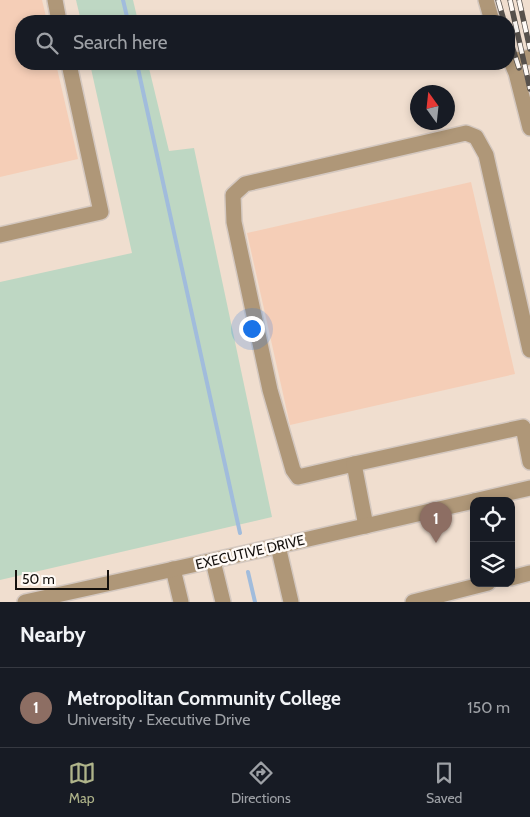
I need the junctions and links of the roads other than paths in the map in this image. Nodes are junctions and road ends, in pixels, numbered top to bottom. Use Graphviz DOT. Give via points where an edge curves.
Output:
graph roads {
  1 [pos="55,0"];
  2 [pos="486,0"];
  3 [pos="59,15"];
  4 [pos="490,15"];
  5 [pos="530,56"];
  6 [pos="515,60"];
  7 [pos="70,70"];
  8 [pos="515,70"];
  9 [pos="530,128"];
  10 [pos="0,235"];
  11 [pos="530,350"];
  12 [pos="526,424"];
  13 [pos="530,462"];
  14 [pos="354,464"];
  15 [pos="530,488"];
  16 [pos="491,497"];
  17 [pos="470,502"];
  18 [pos="366,526"];
  19 [pos="278,546"];
  20 [pos="213,560"];
  21 [pos="173,570"];
  22 [pos="530,573"];
  23 [pos="515,577"];
  24 [pos="472,587"];
  25 [pos="25,602"];
  26 [pos="181,602"];
  27 [pos="223,602"];
  28 [pos="291,602"];
  29 [pos="413,602"];
  1 -- 3 [label="street"];
  2 -- 4 [label="street"];
  5 -- 6 [label="street"];
  7 -- 10 [label="street" via="101,212"];
  8 -- 9 [label="street"];
  11 -- 14 [label="street" via="486,155 476,137 466,132 245,184 234,195 234,222 270,390 293,470 298,478"];
  12 -- 13 [label="street"];
  12 -- 14 [label="street"];
  14 -- 18 [label="street"];
  15 -- 16 [label="street, EXECUTIVE DRIVE"];
  17 -- 18 [label="street, EXECUTIVE DRIVE"];
  18 -- 19 [label="street, EXECUTIVE DRIVE"];
  19 -- 20 [label="street, EXECUTIVE DRIVE"];
  19 -- 28 [label="street"];
  20 -- 21 [label="street, EXECUTIVE DRIVE"];
  20 -- 27 [label="street"];
  21 -- 25 [label="street, EXECUTIVE DRIVE"];
  21 -- 26 [label="street"];
  22 -- 23 [label="street"];
  24 -- 29 [label="street"];
}
